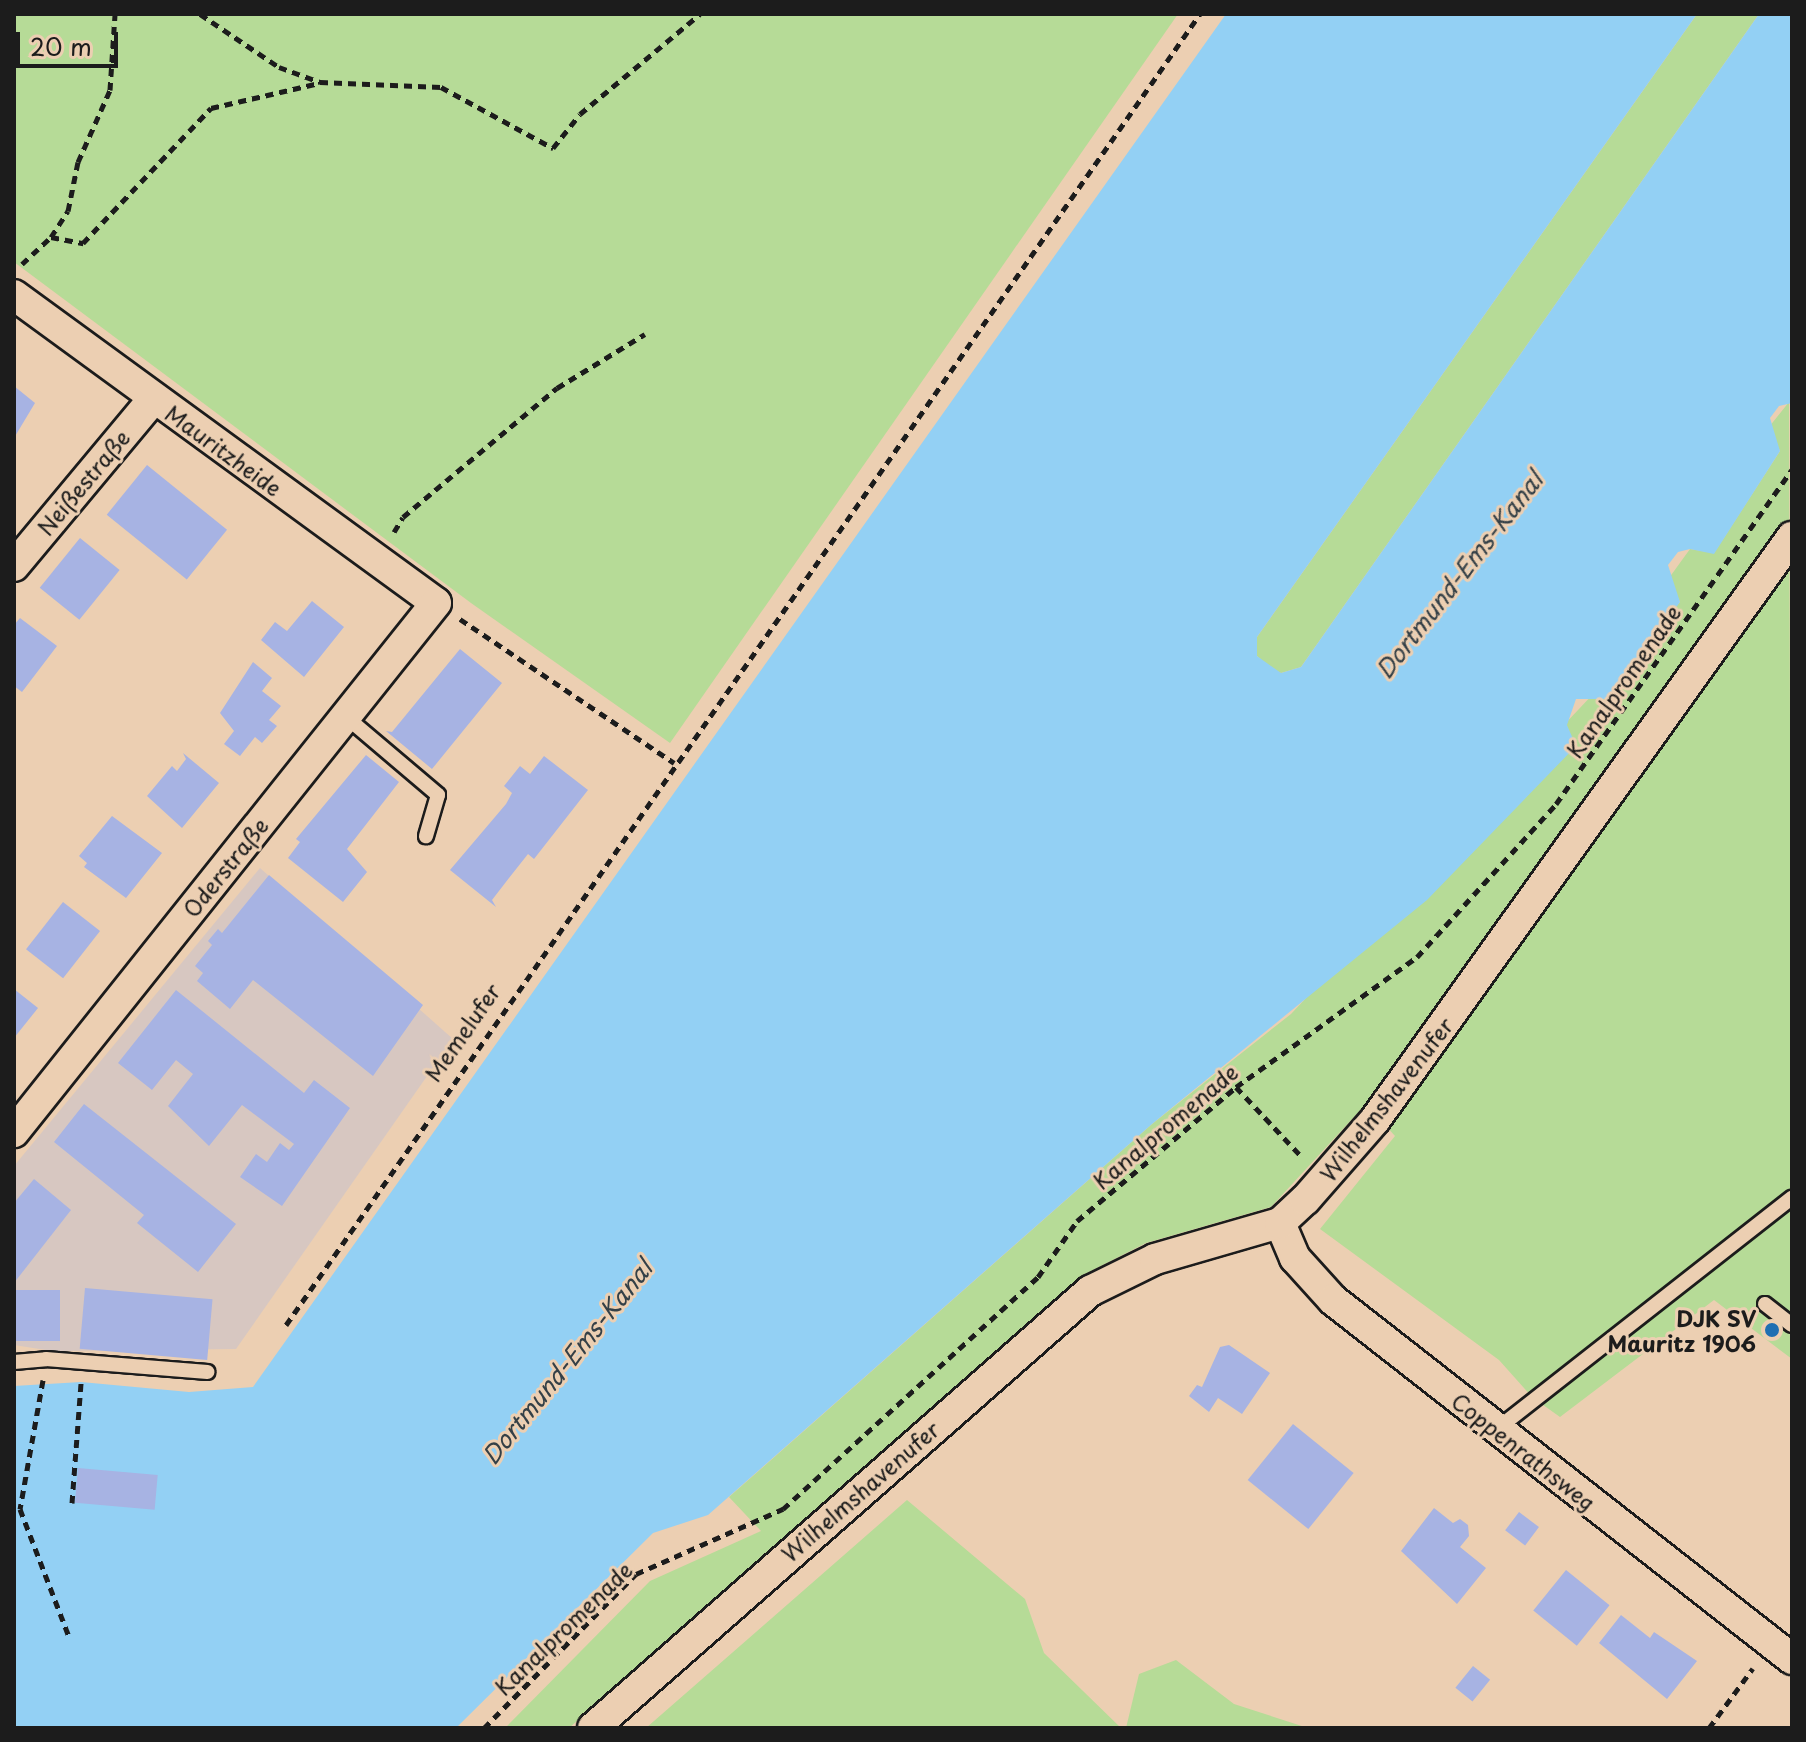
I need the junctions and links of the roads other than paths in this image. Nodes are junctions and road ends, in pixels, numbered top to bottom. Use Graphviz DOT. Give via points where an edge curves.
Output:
graph roads {
  1 [pos="14,295"];
  2 [pos="153,399"];
  3 [pos="1792,537"];
  4 [pos="14,566"];
  5 [pos="436,603"];
  6 [pos="345,716"];
  7 [pos="426,836"];
  8 [pos="14,1132"];
  9 [pos="1792,1198"];
  10 [pos="1280,1223"];
  11 [pos="1765,1304"];
  12 [pos="1792,1325"];
  13 [pos="14,1362"];
  14 [pos="207,1372"];
  15 [pos="1496,1430"];
  16 [pos="1782,1651"];
  17 [pos="593,1728"];
  1 -- 2 [label="street, Mauritzheide"];
  2 -- 4 [label="street, Neißestraße"];
  2 -- 5 [label="street, Mauritzheide"];
  3 -- 10 [label="street, Wilhelmshavenufer" via="1375,1120"];
  5 -- 6 [label="street, Oderstraße"];
  6 -- 7 [label="lane" via="438,795"];
  6 -- 8 [label="street, Oderstraße"];
  9 -- 15 [label="lane"];
  10 -- 15 [label="street, Coppenrathsweg" via="1295,1258 1333,1300"];
  10 -- 17 [label="street, Wilhelmshavenufer" via="1155,1259 1090,1291"];
  11 -- 12 [label="lane"];
  13 -- 14 [label="lane" via="46,1359"];
  15 -- 16 [label="street, Coppenrathsweg"];
}
